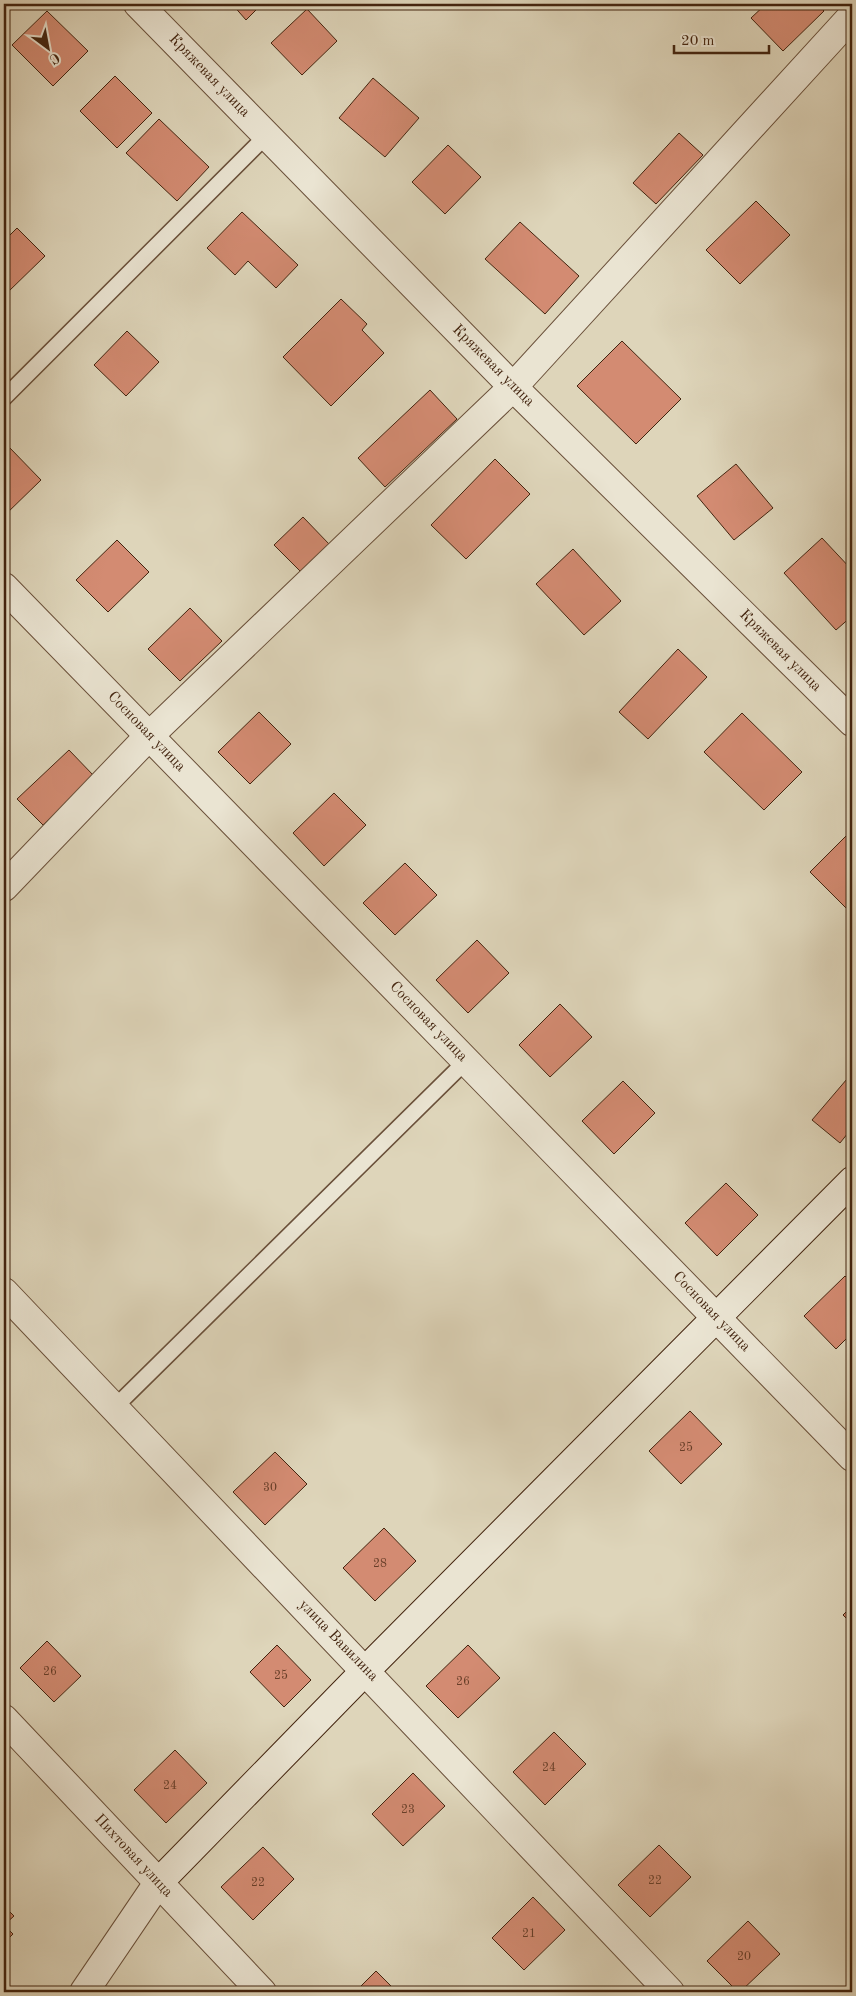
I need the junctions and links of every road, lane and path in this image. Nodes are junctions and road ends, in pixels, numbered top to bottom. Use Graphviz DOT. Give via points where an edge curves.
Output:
graph roads {
  1 [pos="138,4"];
  2 [pos="852,16"];
  3 [pos="267,135"];
  4 [pos="513,387"];
  5 [pos="4,398"];
  6 [pos="4,587"];
  7 [pos="852,722"];
  8 [pos="150,735"];
  9 [pos="4,887"];
  10 [pos="466,1061"];
  11 [pos="852,1181"];
  12 [pos="4,1292"];
  13 [pos="716,1317"];
  14 [pos="113,1409"];
  15 [pos="852,1457"];
  16 [pos="366,1670"];
  17 [pos="4,1719"];
  18 [pos="158,1883"];
  19 [pos="84,1992"];
  20 [pos="262,1992"];
  21 [pos="670,1992"];
  1 -- 3 [label="street, Кряжевая улица"];
  2 -- 4 [label="street"];
  3 -- 4 [label="street, Кряжевая улица"];
  3 -- 5 [label="lane"];
  4 -- 7 [label="street, Кряжевая улица"];
  4 -- 8 [label="street"];
  6 -- 8 [label="street, Сосновая улица"];
  8 -- 9 [label="street"];
  8 -- 10 [label="street, Сосновая улица"];
  10 -- 13 [label="street, Сосновая улица"];
  10 -- 14 [label="lane"];
  11 -- 13 [label="street"];
  12 -- 14 [label="street, улица Вавилина"];
  13 -- 15 [label="street, Сосновая улица"];
  13 -- 16 [label="street"];
  14 -- 16 [label="street, улица Вавилина"];
  16 -- 18 [label="street"];
  16 -- 21 [label="street, улица Вавилина"];
  17 -- 18 [label="street, Пихтовая улица"];
  18 -- 19 [label="street"];
  18 -- 20 [label="street, Пихтовая улица"];
}
